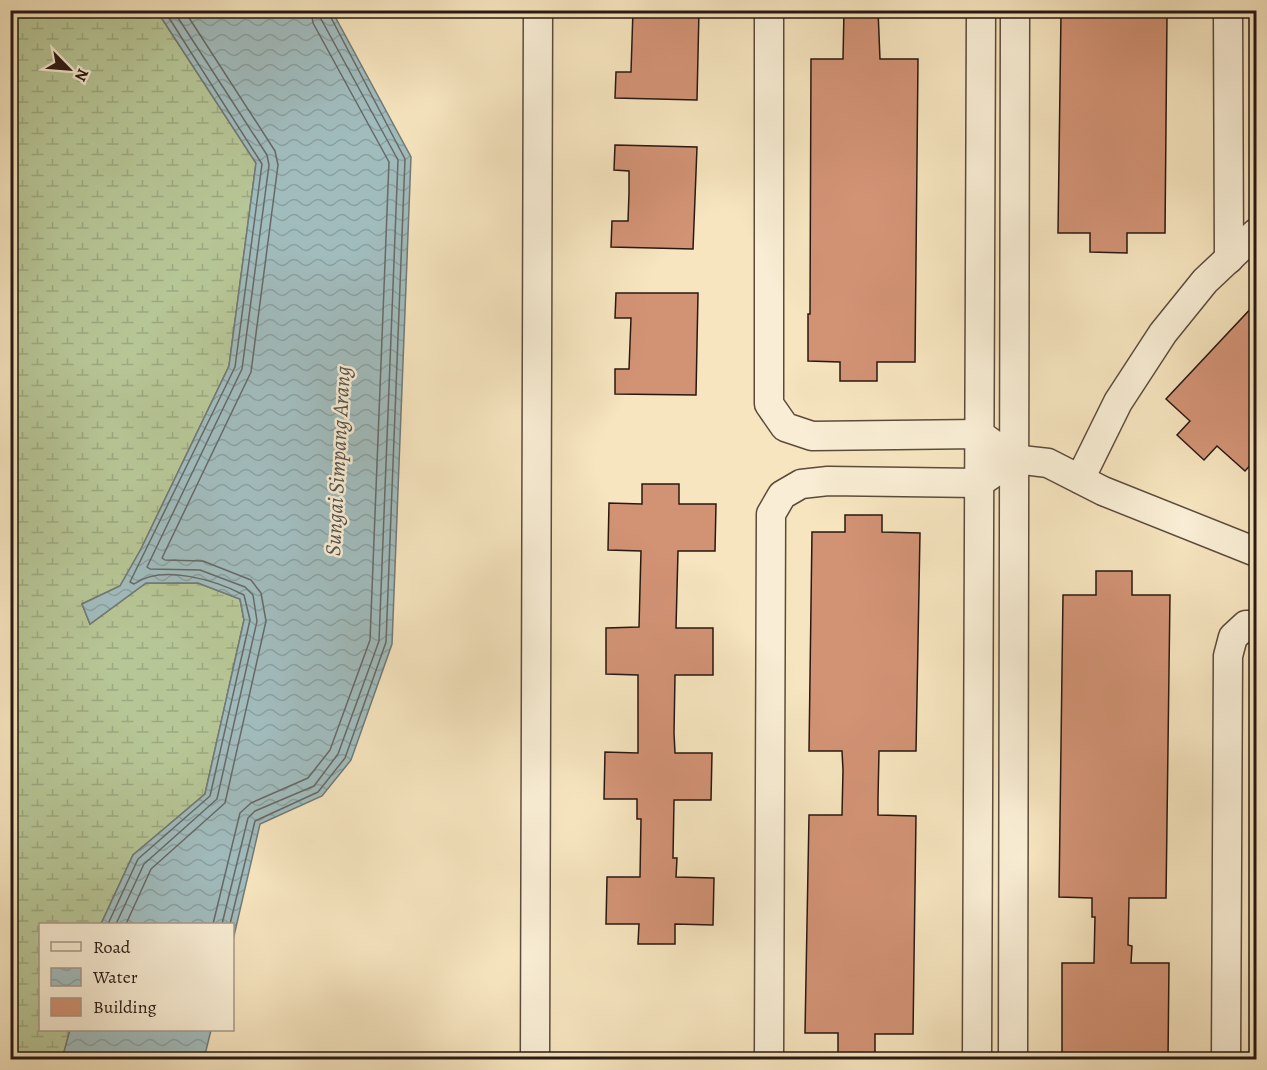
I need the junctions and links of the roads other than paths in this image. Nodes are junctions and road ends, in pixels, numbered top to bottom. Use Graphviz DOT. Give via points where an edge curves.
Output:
graph roads {
  1 [pos="538,10"];
  2 [pos="769,10"];
  3 [pos="981,10"];
  4 [pos="1015,10"];
  5 [pos="1228,10"];
  6 [pos="1257,233"];
  7 [pos="1228,259"];
  8 [pos="979,434"];
  9 [pos="1014,459"];
  10 [pos="1080,479"];
  11 [pos="979,483"];
  12 [pos="1257,552"];
  13 [pos="1257,625"];
  14 [pos="535,1059"];
  15 [pos="769,1059"];
  16 [pos="977,1059"];
  17 [pos="1013,1059"];
  18 [pos="1226,1059"];
  1 -- 14 [label="street"];
  2 -- 8 [label="street" via="769,404 785,427 812,436"];
  3 -- 8 [label="street"];
  4 -- 9 [label="street"];
  5 -- 7 [label="street"];
  6 -- 7 [label="street"];
  7 -- 10 [label="street" via="1163,333 1118,402"];
  8 -- 9 [label="street"];
  8 -- 11 [label="street"];
  9 -- 10 [label="street" via="1048,463"];
  9 -- 11 [label="street"];
  9 -- 17 [label="street"];
  10 -- 12 [label="street"];
  11 -- 15 [label="street" via="801,484 782,495 771,514"];
  11 -- 16 [label="street"];
  13 -- 18 [label="street" via="1246,625 1233,637 1227,656"];
}
